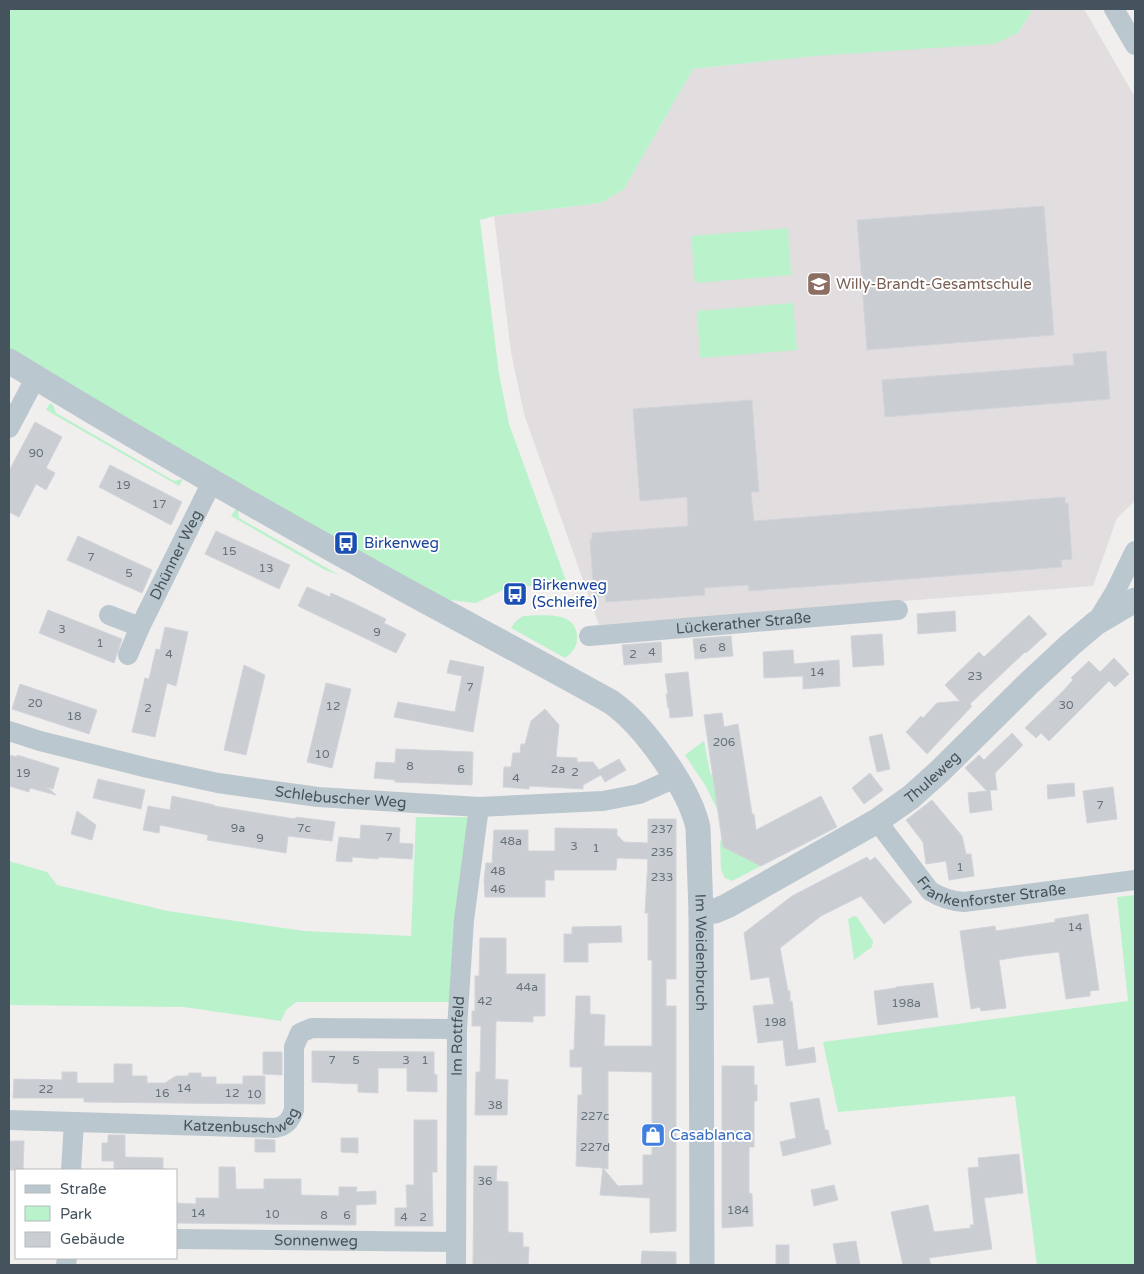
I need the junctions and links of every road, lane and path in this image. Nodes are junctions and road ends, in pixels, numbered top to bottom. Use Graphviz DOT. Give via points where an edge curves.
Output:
graph roads {
  1 [pos="1114,9"];
  2 [pos="1135,46"];
  3 [pos="9,361"];
  4 [pos="36,377"];
  5 [pos="9,428"];
  6 [pos="212,482"];
  7 [pos="1135,551"];
  8 [pos="1135,600"];
  9 [pos="898,610"];
  10 [pos="109,615"];
  11 [pos="1096,623"];
  12 [pos="140,627"];
  13 [pos="589,636"];
  14 [pos="128,655"];
  15 [pos="9,731"];
  16 [pos="674,776"];
  17 [pos="479,808"];
  18 [pos="877,820"];
  19 [pos="1135,880"];
  20 [pos="701,912"];
  21 [pos="458,1029"];
  22 [pos="9,1120"];
  23 [pos="74,1122"];
  24 [pos="71,1169"];
  25 [pos="178,1239"];
  26 [pos="456,1242"];
  27 [pos="456,1265"];
  28 [pos="702,1265"];
  1 -- 2 [label="street"];
  3 -- 4 [label="street"];
  4 -- 5 [label="street"];
  4 -- 6 [label="street"];
  6 -- 12 [label="street, Dhünner Weg"];
  6 -- 16 [label="street, Im Weidenbruch" via="611,702 639,726"];
  7 -- 11 [label="street"];
  8 -- 11 [label="street, Thuleweg"];
  9 -- 13 [label="street, Lückerather Straße"];
  10 -- 12 [label="street"];
  11 -- 18 [label="street, Thuleweg" via="926,784"];
  12 -- 14 [label="street, Dhünner Weg"];
  15 -- 17 [label="street, Schlebuscher Weg" via="97,756 218,783 318,797"];
  16 -- 17 [label="street, Schlebuscher Weg" via="639,794 603,801"];
  16 -- 20 [label="street, Im Weidenbruch" via="690,801 698,828"];
  17 -- 21 [label="street, Im Rottfeld" via="464,920"];
  18 -- 19 [label="street, Frankenforster Straße" via="930,891 952,901"];
  18 -- 20 [label="street, Thuleweg" via="726,906"];
  20 -- 28 [label="street, Im Weidenbruch"];
  21 -- 23 [label="street, Katzenbuschweg" via="312,1028 300,1033 294,1047 294,1110 284,1126"];
  21 -- 26 [label="street, Im Rottfeld"];
  22 -- 23 [label="street, Katzenbuschweg"];
  23 -- 24 [label="street"];
  25 -- 26 [label="street, Sonnenweg"];
  26 -- 27 [label="street, Im Rottfeld"];
}
